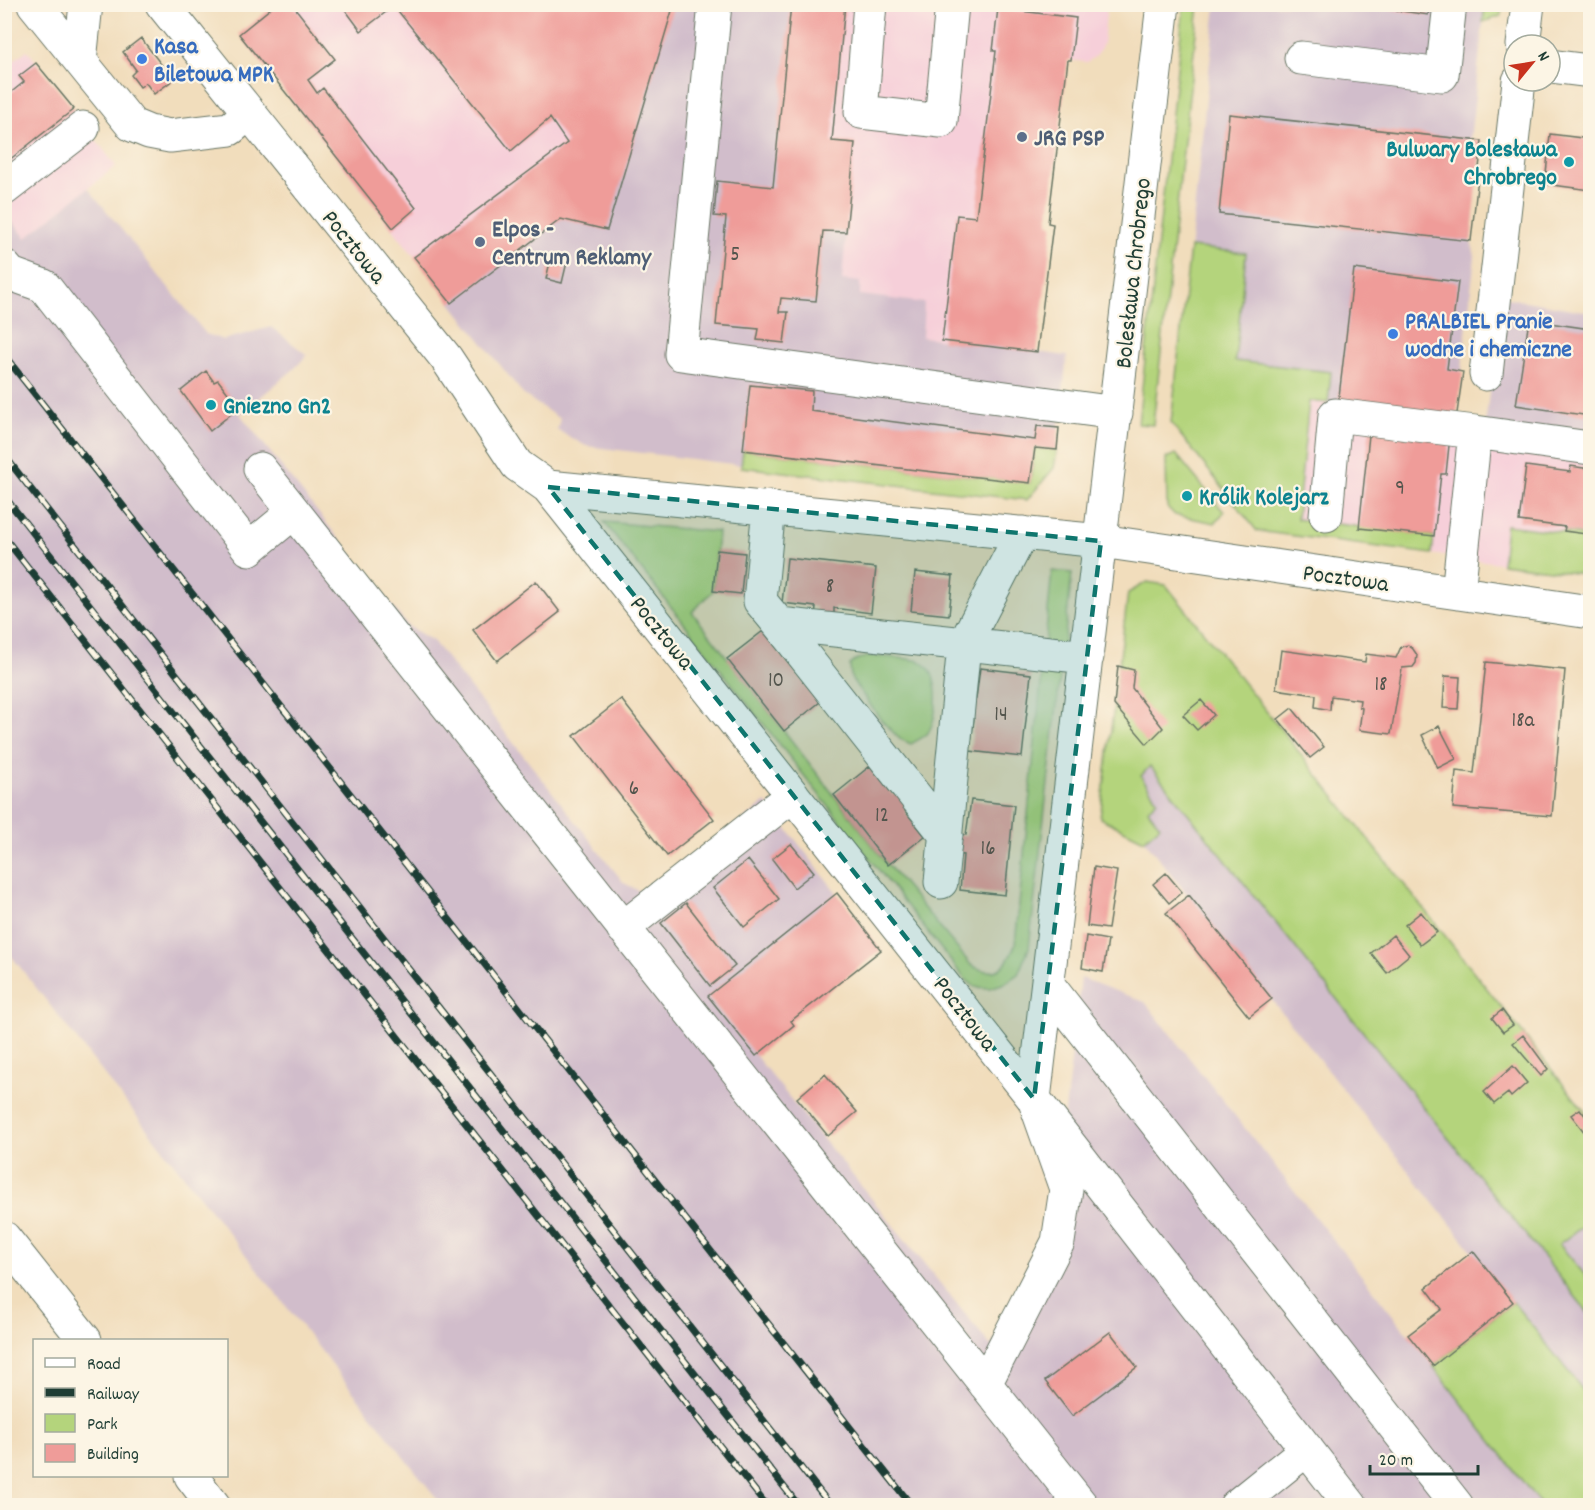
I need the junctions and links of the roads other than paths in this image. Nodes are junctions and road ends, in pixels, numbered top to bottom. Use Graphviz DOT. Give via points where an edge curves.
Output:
graph roads {
  1 [pos="86,4"];
  2 [pos="162,4"];
  3 [pos="715,4"];
  4 [pos="870,4"];
  5 [pos="952,4"];
  6 [pos="1162,4"];
  7 [pos="1450,4"];
  8 [pos="1528,4"];
  9 [pos="42,9"];
  10 [pos="1524,33"];
  11 [pos="1301,58"];
  12 [pos="80,61"];
  13 [pos="1562,68"];
  14 [pos="1590,71"];
  15 [pos="1518,93"];
  16 [pos="249,113"];
  17 [pos="83,128"];
  18 [pos="4,189"];
  19 [pos="4,266"];
  20 [pos="1486,374"];
  21 [pos="1116,413"];
  22 [pos="1475,432"];
  23 [pos="1590,447"];
  24 [pos="260,469"];
  25 [pos="548,486"];
  26 [pos="769,507"];
  27 [pos="294,512"];
  28 [pos="1326,514"];
  29 [pos="1022,533"];
  30 [pos="1101,541"];
  31 [pos="1458,593"];
  32 [pos="1590,612"];
  33 [pos="779,624"];
  34 [pos="964,645"];
  35 [pos="1087,657"];
  36 [pos="793,795"];
  37 [pos="946,835"];
  38 [pos="941,882"];
  39 [pos="623,928"];
  40 [pos="1048,985"];
  41 [pos="1034,1099"];
  42 [pos="4,1238"];
  43 [pos="83,1339"];
  44 [pos="986,1384"];
  45 [pos="1307,1449"];
  46 [pos="192,1477"];
  47 [pos="214,1506"];
  48 [pos="1082,1506"];
  49 [pos="1236,1506"];
  50 [pos="1351,1506"];
  51 [pos="1457,1506"];
  1 -- 12 [label="street"];
  2 -- 16 [label="street, Pocztowa"];
  3 -- 21 [label="street" via="681,354"];
  4 -- 5 [label="street" via="861,112 941,121"];
  6 -- 21 [label="street, Bolesława Chrobrego"];
  7 -- 11 [label="street" via="1442,75"];
  8 -- 10 [label="street"];
  9 -- 12 [label="street"];
  12 -- 16 [label="street" via="132,125 149,132 170,136 230,129"];
  13 -- 14 [label="street"];
  15 -- 20 [label="street"];
  16 -- 25 [label="street, Pocztowa" via="446,358 517,465"];
  17 -- 18 [label="street"];
  19 -- 27 [label="street" via="11,274 44,285 249,549"];
  21 -- 30 [label="street, Bolesława Chrobrego"];
  22 -- 23 [label="street"];
  22 -- 28 [label="street" via="1335,415"];
  22 -- 31 [label="street"];
  24 -- 27 [label="street"];
  25 -- 26 [label="street, Pocztowa"];
  25 -- 36 [label="street, Pocztowa"];
  26 -- 29 [label="street, Pocztowa"];
  26 -- 33 [label="street" via="760,601"];
  27 -- 39 [label="street"];
  29 -- 30 [label="street, Pocztowa"];
  29 -- 34 [label="street"];
  30 -- 31 [label="street, Pocztowa"];
  30 -- 35 [label="street"];
  31 -- 32 [label="street, Pocztowa"];
  33 -- 34 [label="street"];
  33 -- 37 [label="street"];
  34 -- 35 [label="street"];
  34 -- 37 [label="street"];
  35 -- 40 [label="street"];
  36 -- 39 [label="street"];
  36 -- 41 [label="street, Pocztowa"];
  37 -- 38 [label="street"];
  39 -- 44 [label="street"];
  40 -- 41 [label="street"];
  40 -- 51 [label="street"];
  41 -- 44 [label="street" via="1066,1189 1058,1242"];
  41 -- 45 [label="street, Pocztowa"];
  42 -- 43 [label="street"];
  44 -- 48 [label="street"];
  45 -- 49 [label="street"];
  45 -- 50 [label="street, Pocztowa"];
  46 -- 47 [label="street"];
}
